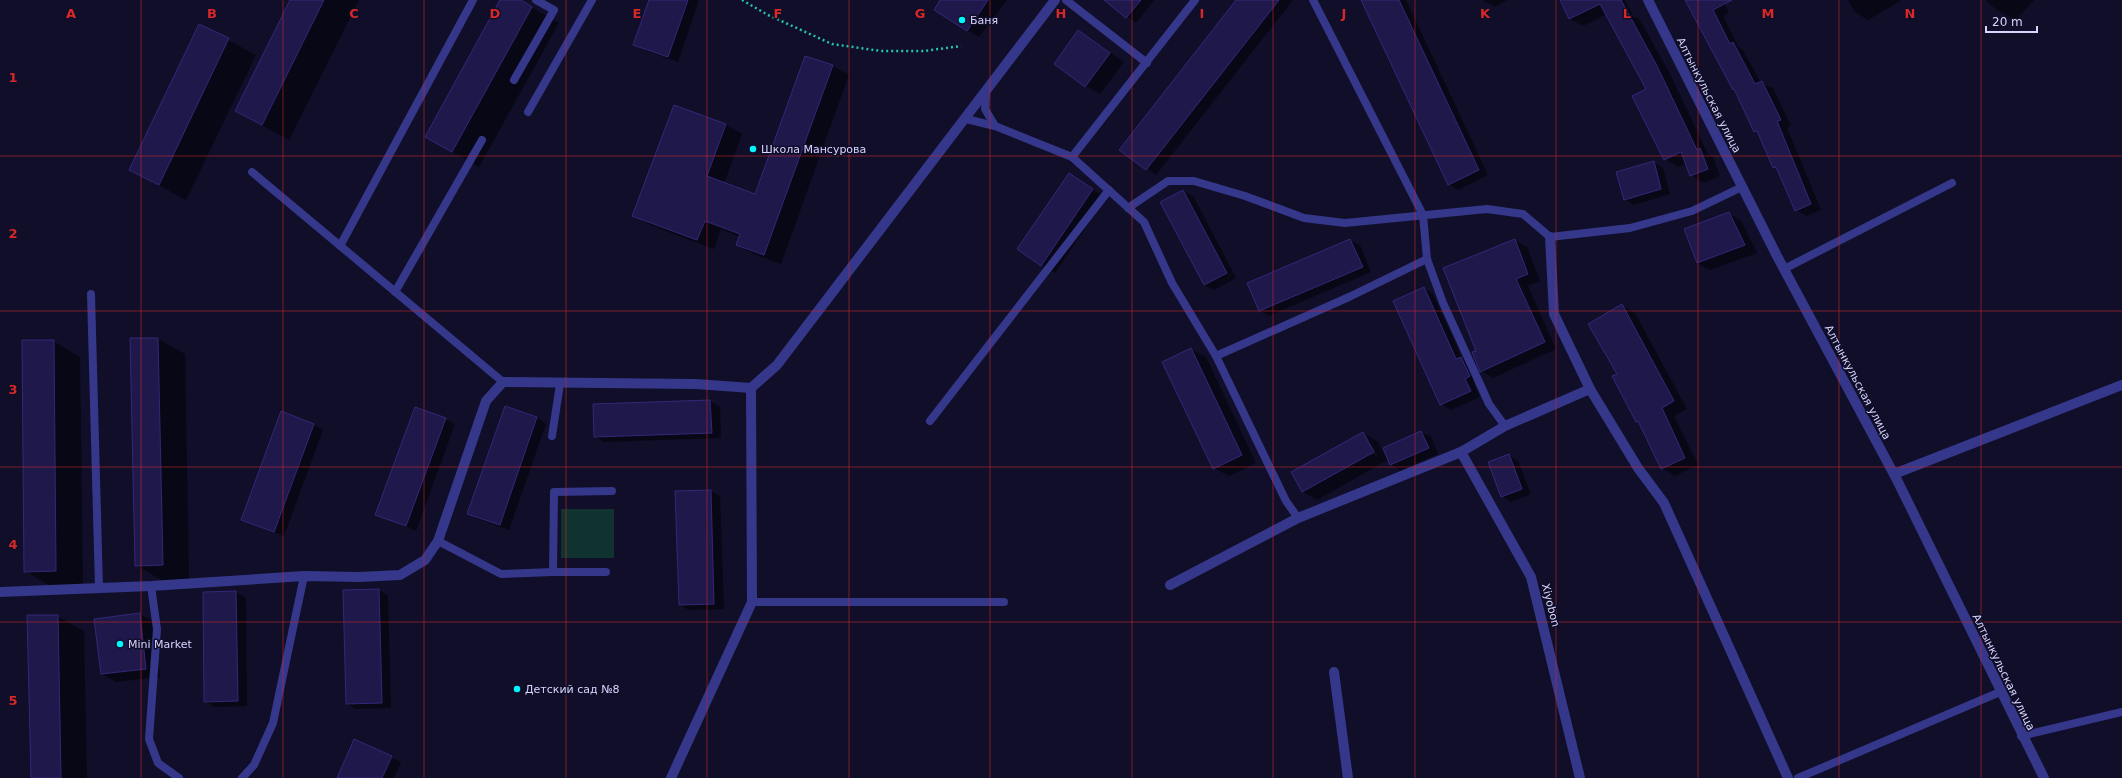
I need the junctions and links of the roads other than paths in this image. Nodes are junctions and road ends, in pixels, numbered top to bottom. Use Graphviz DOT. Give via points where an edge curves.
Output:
graph roads {
  1 [pos="473,0"];
  2 [pos="536,0"];
  3 [pos="592,0"];
  4 [pos="1056,0"];
  5 [pos="1066,0"];
  6 [pos="1195,0"];
  7 [pos="1313,0"];
  8 [pos="1648,0"];
  9 [pos="1147,63"];
  10 [pos="514,80"];
  11 [pos="986,93"];
  12 [pos="528,112"];
  13 [pos="966,119"];
  14 [pos="995,126"];
  15 [pos="482,140"];
  16 [pos="1072,157"];
  17 [pos="252,172"];
  18 [pos="1952,183"];
  19 [pos="1742,187"];
  20 [pos="1109,190"];
  21 [pos="1128,208"];
  22 [pos="1423,215"];
  23 [pos="1550,237"];
  24 [pos="340,246"];
  25 [pos="1427,259"];
  26 [pos="1784,269"];
  27 [pos="395,292"];
  28 [pos="91,294"];
  29 [pos="1216,356"];
  30 [pos="503,382"];
  31 [pos="560,384"];
  32 [pos="2122,385"];
  33 [pos="751,388"];
  34 [pos="1590,389"];
  35 [pos="930,421"];
  36 [pos="1505,426"];
  37 [pos="552,436"];
  38 [pos="1462,452"];
  39 [pos="1894,474"];
  40 [pos="612,491"];
  41 [pos="1298,518"];
  42 [pos="438,541"];
  43 [pos="553,572"];
  44 [pos="606,572"];
  45 [pos="304,576"];
  46 [pos="1170,585"];
  47 [pos="151,586"];
  48 [pos="100,588"];
  49 [pos="0,592"];
  50 [pos="752,602"];
  51 [pos="1004,602"];
  52 [pos="1334,672"];
  53 [pos="2000,692"];
  54 [pos="2122,712"];
  55 [pos="2021,736"];
  56 [pos="179,778"];
  57 [pos="242,778"];
  58 [pos="671,778"];
  59 [pos="1348,778"];
  60 [pos="1580,778"];
  61 [pos="1788,778"];
  62 [pos="1798,778"];
  63 [pos="2044,778"];
  1 -- 24 [label="lane"];
  2 -- 10 [label="lane" via="554,10"];
  3 -- 12 [label="lane"];
  4 -- 11 [label="street"];
  5 -- 9 [label="lane"];
  6 -- 9 [label="lane"];
  7 -- 22 [label="lane"];
  8 -- 19 [label="street, Алтынкульская улица"];
  9 -- 16 [label="lane"];
  11 -- 13 [label="street"];
  11 -- 14 [label="lane" via="985,109"];
  13 -- 14 [label="lane"];
  13 -- 33 [label="street" via="777,365"];
  14 -- 16 [label="lane"];
  15 -- 27 [label="lane"];
  16 -- 20 [label="lane"];
  17 -- 24 [label="lane"];
  18 -- 26 [label="lane"];
  19 -- 23 [label="lane" via="1692,210 1630,228"];
  19 -- 26 [label="street, Алтынкульская улица"];
  20 -- 21 [label="lane"];
  20 -- 35 [label="lane"];
  21 -- 22 [label="lane" via="1168,181 1188,181 1245,196 1304,218 1345,223"];
  21 -- 29 [label="lane" via="1144,222 1172,283"];
  22 -- 23 [label="lane" via="1487,209 1523,214"];
  22 -- 25 [label="lane"];
  23 -- 34 [label="street" via="1554,314"];
  24 -- 27 [label="lane"];
  25 -- 29 [label="lane"];
  25 -- 36 [label="lane" via="1443,303 1489,404"];
  26 -- 39 [label="street, Алтынкульская улица"];
  27 -- 30 [label="lane"];
  28 -- 48 [label="lane"];
  29 -- 41 [label="lane" via="1286,500"];
  30 -- 31 [label="street"];
  30 -- 42 [label="street" via="486,401"];
  31 -- 33 [label="street" via="696,384"];
  31 -- 37 [label="lane"];
  32 -- 39 [label="street"];
  33 -- 50 [label="street"];
  34 -- 36 [label="street"];
  34 -- 61 [label="street" via="1638,468 1664,503"];
  36 -- 38 [label="street"];
  38 -- 41 [label="street"];
  38 -- 60 [label="street, Xiyobon" via="1531,577"];
  39 -- 53 [label="street, Алтынкульская улица"];
  40 -- 43 [label="lane" via="554,492"];
  41 -- 46 [label="street"];
  42 -- 43 [label="lane" via="501,574"];
  42 -- 45 [label="street" via="425,560 400,575"];
  43 -- 44 [label="lane"];
  45 -- 47 [label="street"];
  45 -- 57 [label="lane" via="273,723 254,765"];
  47 -- 48 [label="street"];
  47 -- 56 [label="lane" via="157,629 149,739 158,762"];
  48 -- 49 [label="street"];
  50 -- 51 [label="lane"];
  50 -- 58 [label="street"];
  52 -- 59 [label="street"];
  53 -- 55 [label="street, Алтынкульская улица"];
  53 -- 62 [label="lane"];
  54 -- 55 [label="lane"];
  55 -- 63 [label="street, Алтынкульская улица"];
}
